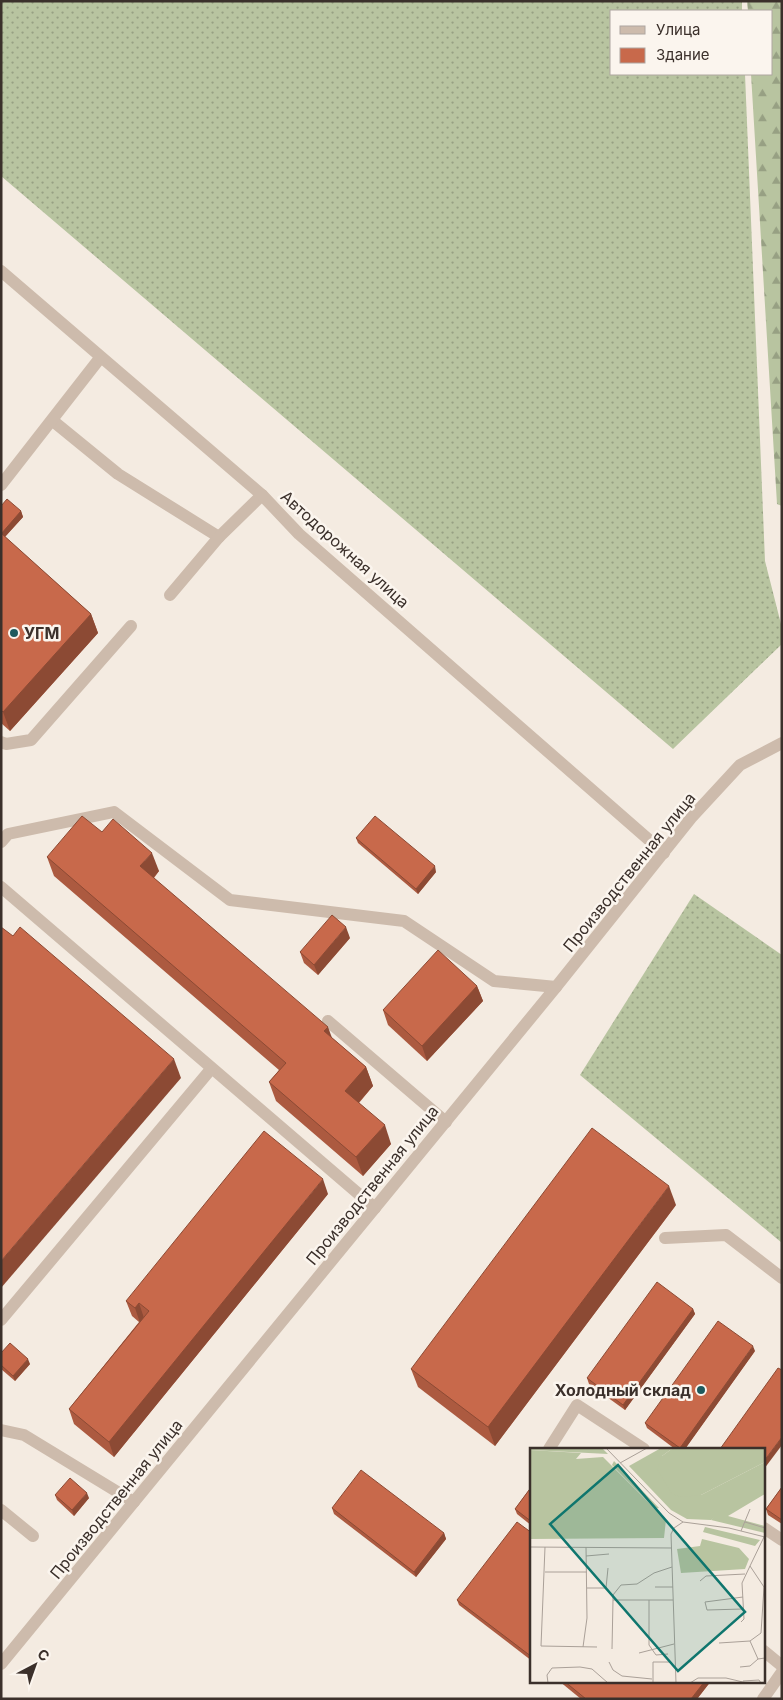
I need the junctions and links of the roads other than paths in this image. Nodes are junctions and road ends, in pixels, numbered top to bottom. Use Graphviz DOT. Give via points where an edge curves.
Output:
graph roads {
  1 [pos="1,272"];
  2 [pos="100,358"];
  3 [pos="53,421"];
  4 [pos="1,485"];
  5 [pos="262,495"];
  6 [pos="219,536"];
  7 [pos="170,595"];
  8 [pos="130,626"];
  9 [pos="1,742"];
  10 [pos="782,743"];
  11 [pos="1,842"];
  12 [pos="664,853"];
  13 [pos="1,887"];
  14 [pos="556,987"];
  15 [pos="328,1021"];
  16 [pos="212,1069"];
  17 [pos="446,1122"];
  18 [pos="375,1208"];
  19 [pos="665,1238"];
  20 [pos="782,1278"];
  21 [pos="1,1320"];
  22 [pos="1,1430"];
  23 [pos="550,1448"];
  24 [pos="643,1448"];
  25 [pos="134,1502"];
  26 [pos="1,1510"];
  27 [pos="766,1529"];
  28 [pos="33,1536"];
  29 [pos="782,1540"];
  30 [pos="766,1654"];
  31 [pos="1,1664"];
  32 [pos="782,1666"];
  33 [pos="782,1672"];
  34 [pos="763,1699"];
  1 -- 2 [label="street, Автодорожная улица"];
  2 -- 3 [label="street"];
  2 -- 5 [label="street, Автодорожная улица"];
  3 -- 4 [label="street"];
  3 -- 6 [label="street" via="118,474"];
  5 -- 6 [label="street"];
  5 -- 12 [label="street, Автодорожная улица" via="299,534"];
  6 -- 7 [label="street"];
  8 -- 9 [label="street" via="31,740"];
  10 -- 12 [label="street, Производственная улица" via="740,765"];
  11 -- 14 [label="street" via="8,834 114,812 230,900 404,921 494,981"];
  12 -- 14 [label="street, Производственная улица"];
  13 -- 16 [label="street"];
  14 -- 17 [label="street, Производственная улица"];
  15 -- 17 [label="street"];
  16 -- 18 [label="street"];
  16 -- 21 [label="street"];
  17 -- 18 [label="street, Производственная улица"];
  18 -- 25 [label="street, Производственная улица"];
  19 -- 20 [label="street" via="726,1235"];
  22 -- 25 [label="street" via="24,1435"];
  23 -- 24 [label="street" via="577,1404"];
  25 -- 31 [label="street, Производственная улица"];
  26 -- 28 [label="street"];
  27 -- 29 [label="street"];
  30 -- 32 [label="street"];
  33 -- 34 [label="street"];
}
